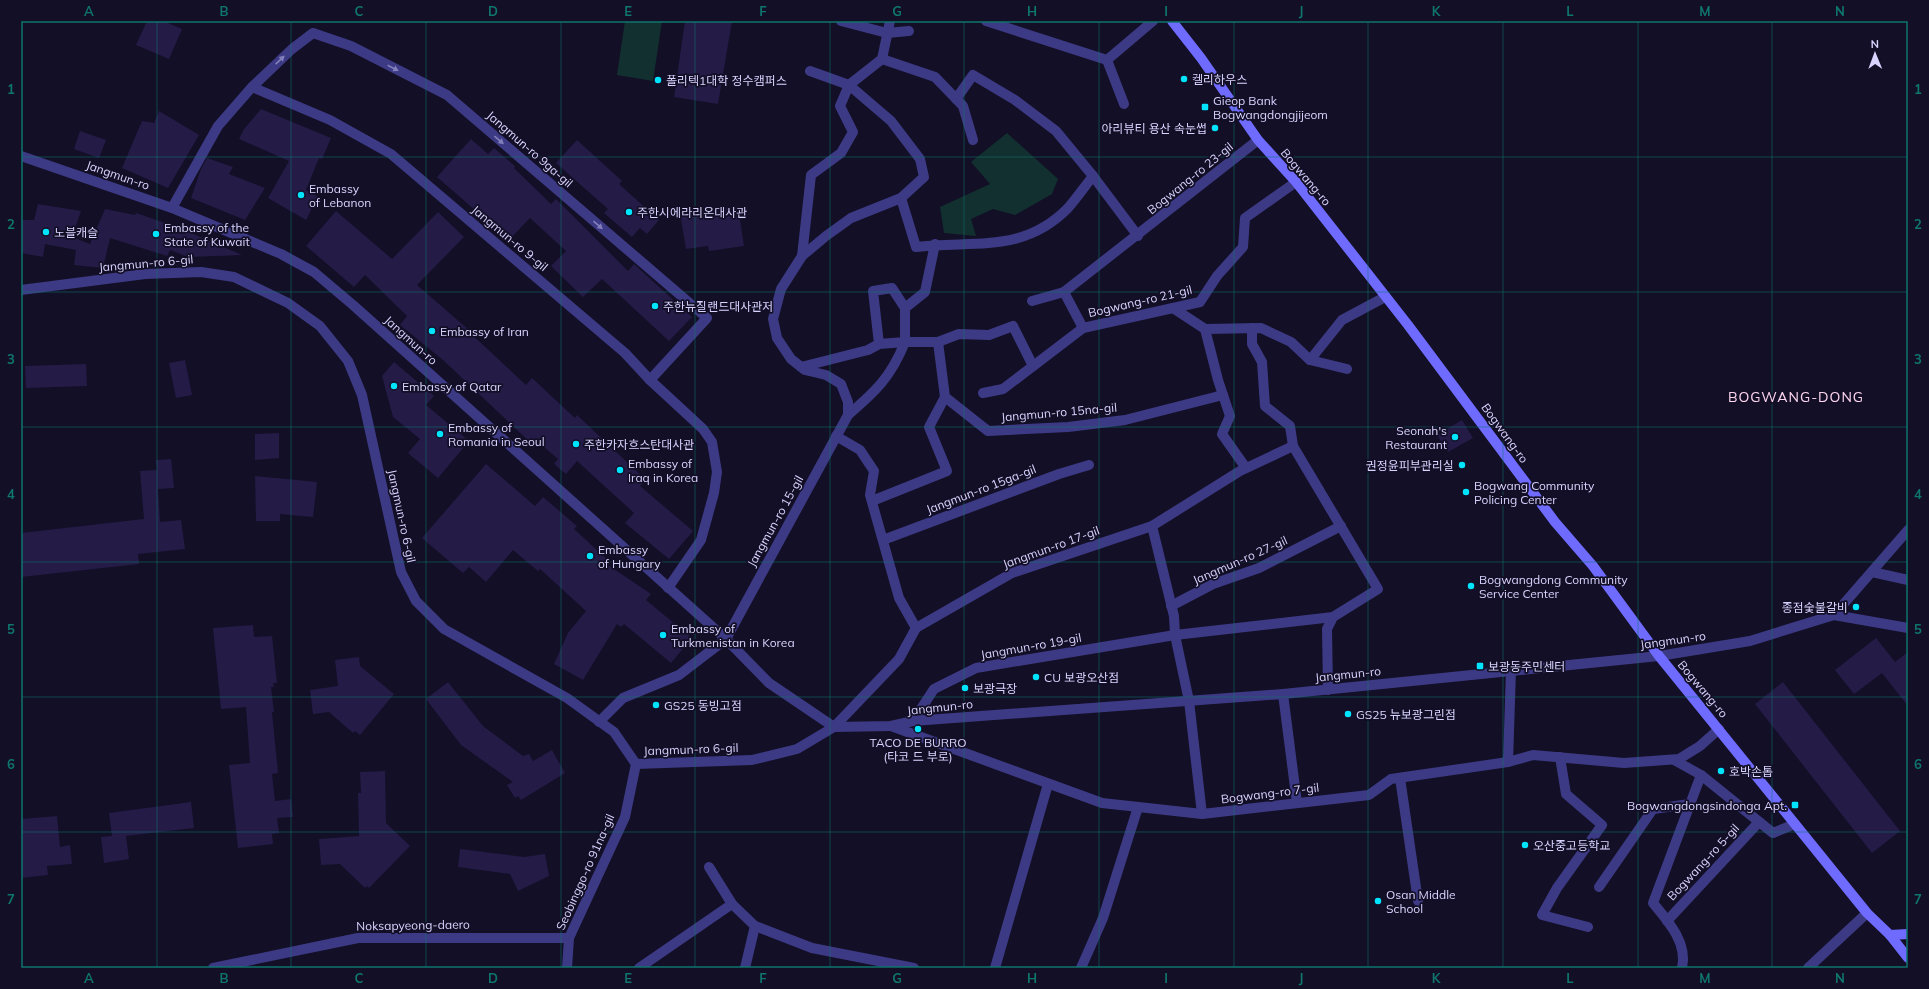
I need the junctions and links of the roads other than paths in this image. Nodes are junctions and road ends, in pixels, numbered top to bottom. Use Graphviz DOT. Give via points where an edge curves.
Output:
graph roads {
  1 [pos="841,21"];
  2 [pos="890,21"];
  3 [pos="986,21"];
  4 [pos="1153,21"];
  5 [pos="1172,21"];
  6 [pos="909,31"];
  7 [pos="887,33"];
  8 [pos="882,59"];
  9 [pos="1107,60"];
  10 [pos="810,71"];
  11 [pos="849,85"];
  12 [pos="252,87"];
  13 [pos="956,99"];
  14 [pos="1124,104"];
  15 [pos="973,140"];
  16 [pos="1258,140"];
  17 [pos="21,156"];
  18 [pos="1093,176"];
  19 [pos="1296,182"];
  20 [pos="901,198"];
  21 [pos="172,208"];
  22 [pos="1138,236"];
  23 [pos="935,244"];
  24 [pos="802,256"];
  25 [pos="21,290"];
  26 [pos="1064,292"];
  27 [pos="1385,296"];
  28 [pos="1032,301"];
  29 [pos="905,308"];
  30 [pos="1173,308"];
  31 [pos="1083,328"];
  32 [pos="1252,328"];
  33 [pos="1205,329"];
  34 [pos="905,342"];
  35 [pos="938,342"];
  36 [pos="879,344"];
  37 [pos="1310,360"];
  38 [pos="801,366"];
  39 [pos="1033,366"];
  40 [pos="1346,369"];
  41 [pos="650,380"];
  42 [pos="983,393"];
  43 [pos="1223,395"];
  44 [pos="945,397"];
  45 [pos="848,415"];
  46 [pos="836,436"];
  47 [pos="1293,446"];
  48 [pos="1089,465"];
  49 [pos="1246,468"];
  50 [pos="872,502"];
  51 [pos="1152,526"];
  52 [pos="1341,526"];
  53 [pos="1908,530"];
  54 [pos="883,540"];
  55 [pos="1872,572"];
  56 [pos="1908,580"];
  57 [pos="668,588"];
  58 [pos="1172,606"];
  59 [pos="1834,615"];
  60 [pos="1334,617"];
  61 [pos="916,628"];
  62 [pos="1908,628"];
  63 [pos="1176,635"];
  64 [pos="726,639"];
  65 [pos="1659,656"];
  66 [pos="1511,670"];
  67 [pos="1328,690"];
  68 [pos="1283,694"];
  69 [pos="1189,700"];
  70 [pos="913,721"];
  71 [pos="599,722"];
  72 [pos="891,726"];
  73 [pos="834,727"];
  74 [pos="1719,729"];
  75 [pos="1560,757"];
  76 [pos="1674,760"];
  77 [pos="1508,762"];
  78 [pos="636,764"];
  79 [pos="1701,775"];
  80 [pos="1400,778"];
  81 [pos="1048,784"];
  82 [pos="1297,803"];
  83 [pos="1690,804"];
  84 [pos="1138,807"];
  85 [pos="1202,814"];
  86 [pos="1759,822"];
  87 [pos="1795,824"];
  88 [pos="709,867"];
  89 [pos="1599,887"];
  90 [pos="1418,901"];
  91 [pos="732,904"];
  92 [pos="1867,913"];
  93 [pos="1667,921"];
  94 [pos="756,926"];
  95 [pos="1588,928"];
  96 [pos="1908,934"];
  97 [pos="1890,935"];
  98 [pos="569,938"];
  99 [pos="1908,958"];
  100 [pos="213,968"];
  101 [pos="566,968"];
  102 [pos="638,968"];
  103 [pos="745,968"];
  104 [pos="914,968"];
  105 [pos="996,968"];
  106 [pos="1081,968"];
  107 [pos="1682,968"];
  108 [pos="1808,968"];
  1 -- 7 [label="street"];
  2 -- 7 [label="street"];
  3 -- 9 [label="street"];
  4 -- 9 [label="street"];
  5 -- 16 [label="main road, Bogwang-ro"];
  6 -- 7 [label="street"];
  7 -- 8 [label="street"];
  8 -- 11 [label="street"];
  8 -- 13 [label="street" via="935,77"];
  9 -- 14 [label="street"];
  10 -- 11 [label="street"];
  11 -- 20 [label="street" via="891,120 920,159 924,177"];
  11 -- 24 [label="street" via="840,106 853,132 841,153 810,175"];
  12 -- 21 [label="street" via="218,126"];
  12 -- 41 [label="street, Jangmun-ro 9-gil" via="330,120 391,154 625,353"];
  12 -- 41 [label="street, Jangmun-ro 9ga-gil, one-way" via="313,33 351,46 447,95 707,318"];
  13 -- 15 [label="street" via="962,106"];
  13 -- 18 [label="street" via="973,74 1015,100 1056,131"];
  16 -- 19 [label="main road, Bogwang-ro"];
  16 -- 22 [label="street, Bogwang-ro 23-gil"];
  17 -- 21 [label="street, Jangmun-ro"];
  18 -- 22 [label="street"];
  18 -- 23 [label="street" via="1068,208 1042,229 1021,238 999,243"];
  19 -- 27 [label="main road, Bogwang-ro"];
  19 -- 30 [label="street, Bogwang-ro 21-gil" via="1245,218 1243,247 1217,276 1200,302"];
  20 -- 23 [label="street" via="916,247"];
  20 -- 24 [label="street" via="851,218"];
  21 -- 57 [label="street, Jangmun-ro" via="281,254 314,272"];
  22 -- 26 [label="street, Bogwang-ro 23-gil"];
  23 -- 29 [label="street" via="925,292"];
  24 -- 38 [label="street" via="781,289 773,319 777,338 792,359"];
  25 -- 71 [label="street, Jangmun-ro 6-gil" via="145,274 202,272 234,277 288,304 320,326 348,361 362,395 400,572 416,600 444,629 567,698"];
  26 -- 28 [label="street, Bogwang-ro 23-gil"];
  26 -- 31 [label="street"];
  27 -- 37 [label="street" via="1342,320"];
  27 -- 65 [label="main road, Bogwang-ro"];
  29 -- 34 [label="street"];
  29 -- 36 [label="street" via="892,288 873,291"];
  30 -- 31 [label="street, Bogwang-ro 21-gil"];
  30 -- 33 [label="street"];
  31 -- 39 [label="street, Bogwang-ro 21-gil"];
  32 -- 33 [label="street"];
  32 -- 37 [label="street" via="1261,328 1291,342"];
  32 -- 47 [label="street" via="1252,344 1262,362 1265,406 1290,426"];
  33 -- 43 [label="street"];
  34 -- 35 [label="street"];
  34 -- 36 [label="street"];
  34 -- 45 [label="street" via="897,362 876,391"];
  35 -- 39 [label="street" via="959,334 990,335 1013,326"];
  35 -- 44 [label="street"];
  36 -- 38 [label="street" via="868,350"];
  37 -- 40 [label="street"];
  38 -- 45 [label="street" via="805,370 826,376 841,384 848,402"];
  39 -- 42 [label="street, Bogwang-ro 21-gil" via="1003,389"];
  41 -- 57 [label="street, Jangmun-ro 9-gil" via="703,429 712,442 717,472 701,540"];
  43 -- 44 [label="street, Jangmun-ro 15na-gil" via="1125,420 1068,427 988,431"];
  43 -- 49 [label="street" via="1230,416 1222,434"];
  44 -- 50 [label="street" via="929,427 947,471"];
  45 -- 46 [label="street, Jangmun-ro 15-gil"];
  46 -- 50 [label="street" via="860,450 874,471 870,495"];
  46 -- 64 [label="street, Jangmun-ro 15-gil"];
  47 -- 49 [label="street, Jangmun-ro 17-gil"];
  47 -- 52 [label="street"];
  48 -- 54 [label="street, Jangmun-ro 15ga-gil"];
  49 -- 51 [label="street, Jangmun-ro 17-gil"];
  50 -- 54 [label="street"];
  51 -- 58 [label="street"];
  51 -- 61 [label="street, Jangmun-ro 17-gil" via="1012,573"];
  52 -- 58 [label="street, Jangmun-ro 27-gil" via="1258,568 1212,584"];
  52 -- 60 [label="street" via="1378,589"];
  53 -- 55 [label="street"];
  54 -- 61 [label="street" via="900,598"];
  55 -- 56 [label="street"];
  55 -- 59 [label="street"];
  57 -- 64 [label="street, Jangmun-ro"];
  58 -- 63 [label="street"];
  59 -- 62 [label="street, Jangmun-ro"];
  59 -- 65 [label="street, Jangmun-ro" via="1750,641"];
  60 -- 63 [label="street, Jangmun-ro 19-gil"];
  60 -- 67 [label="street" via="1327,629"];
  61 -- 73 [label="street" via="899,659"];
  63 -- 69 [label="street"];
  63 -- 70 [label="street, Jangmun-ro 19-gil" via="976,668 934,689"];
  64 -- 71 [label="street" via="679,675 623,698"];
  64 -- 73 [label="street, Jangmun-ro" via="769,683"];
  65 -- 66 [label="street, Jangmun-ro"];
  65 -- 74 [label="main road, Bogwang-ro"];
  66 -- 67 [label="street, Jangmun-ro"];
  66 -- 77 [label="street"];
  67 -- 68 [label="street, Jangmun-ro"];
  68 -- 69 [label="street, Jangmun-ro"];
  68 -- 82 [label="street"];
  69 -- 70 [label="street, Jangmun-ro"];
  69 -- 85 [label="street"];
  70 -- 72 [label="street, Jangmun-ro"];
  71 -- 78 [label="street, Jangmun-ro 6-gil" via="614,732"];
  72 -- 73 [label="street, Jangmun-ro"];
  72 -- 81 [label="street, Bogwang-ro 7-gil"];
  73 -- 78 [label="street, Jangmun-ro 6-gil" via="797,749 752,760"];
  74 -- 76 [label="street, Bogwang-ro 7-gil" via="1700,746"];
  74 -- 87 [label="main road, Bogwang-ro"];
  75 -- 76 [label="street, Bogwang-ro 7-gil" via="1624,763"];
  75 -- 77 [label="street, Bogwang-ro 7-gil" via="1533,755"];
  75 -- 95 [label="street" via="1566,794 1602,825 1557,888 1542,915"];
  76 -- 79 [label="street, Bogwang-ro 5-gil"];
  77 -- 80 [label="street, Bogwang-ro 7-gil"];
  78 -- 98 [label="street, Seobinggo-ro 91na-gil" via="625,818"];
  79 -- 83 [label="street, Bogwang-ro 5-gil"];
  79 -- 86 [label="street, Bogwang-ro 5-gil"];
  80 -- 82 [label="street, Bogwang-ro 7-gil" via="1391,780 1369,795"];
  80 -- 90 [label="street"];
  81 -- 84 [label="street, Bogwang-ro 7-gil" via="1102,803"];
  81 -- 105 [label="street"];
  82 -- 85 [label="street, Bogwang-ro 7-gil"];
  83 -- 89 [label="street" via="1653,809"];
  83 -- 93 [label="street, Bogwang-ro 5-gil" via="1653,903"];
  84 -- 85 [label="street, Bogwang-ro 7-gil"];
  84 -- 106 [label="street" via="1103,918"];
  86 -- 87 [label="street, Bogwang-ro 5-gil" via="1773,833"];
  86 -- 93 [label="street, Bogwang-ro 5-gil"];
  87 -- 92 [label="main road, Bogwang-ro"];
  88 -- 91 [label="street"];
  91 -- 94 [label="street"];
  91 -- 102 [label="street"];
  92 -- 97 [label="main road, Bogwang-ro"];
  92 -- 108 [label="street"];
  93 -- 107 [label="street, Bogwang-ro 5-gil" via="1675,931 1684,959"];
  94 -- 103 [label="street"];
  94 -- 104 [label="street" via="812,948"];
  96 -- 97 [label="main road"];
  97 -- 99 [label="main road, Bogwang-ro"];
  98 -- 100 [label="street, Noksapyeong-daero" via="358,938"];
  98 -- 101 [label="street, Seobinggo-ro 91na-gil"];
}
